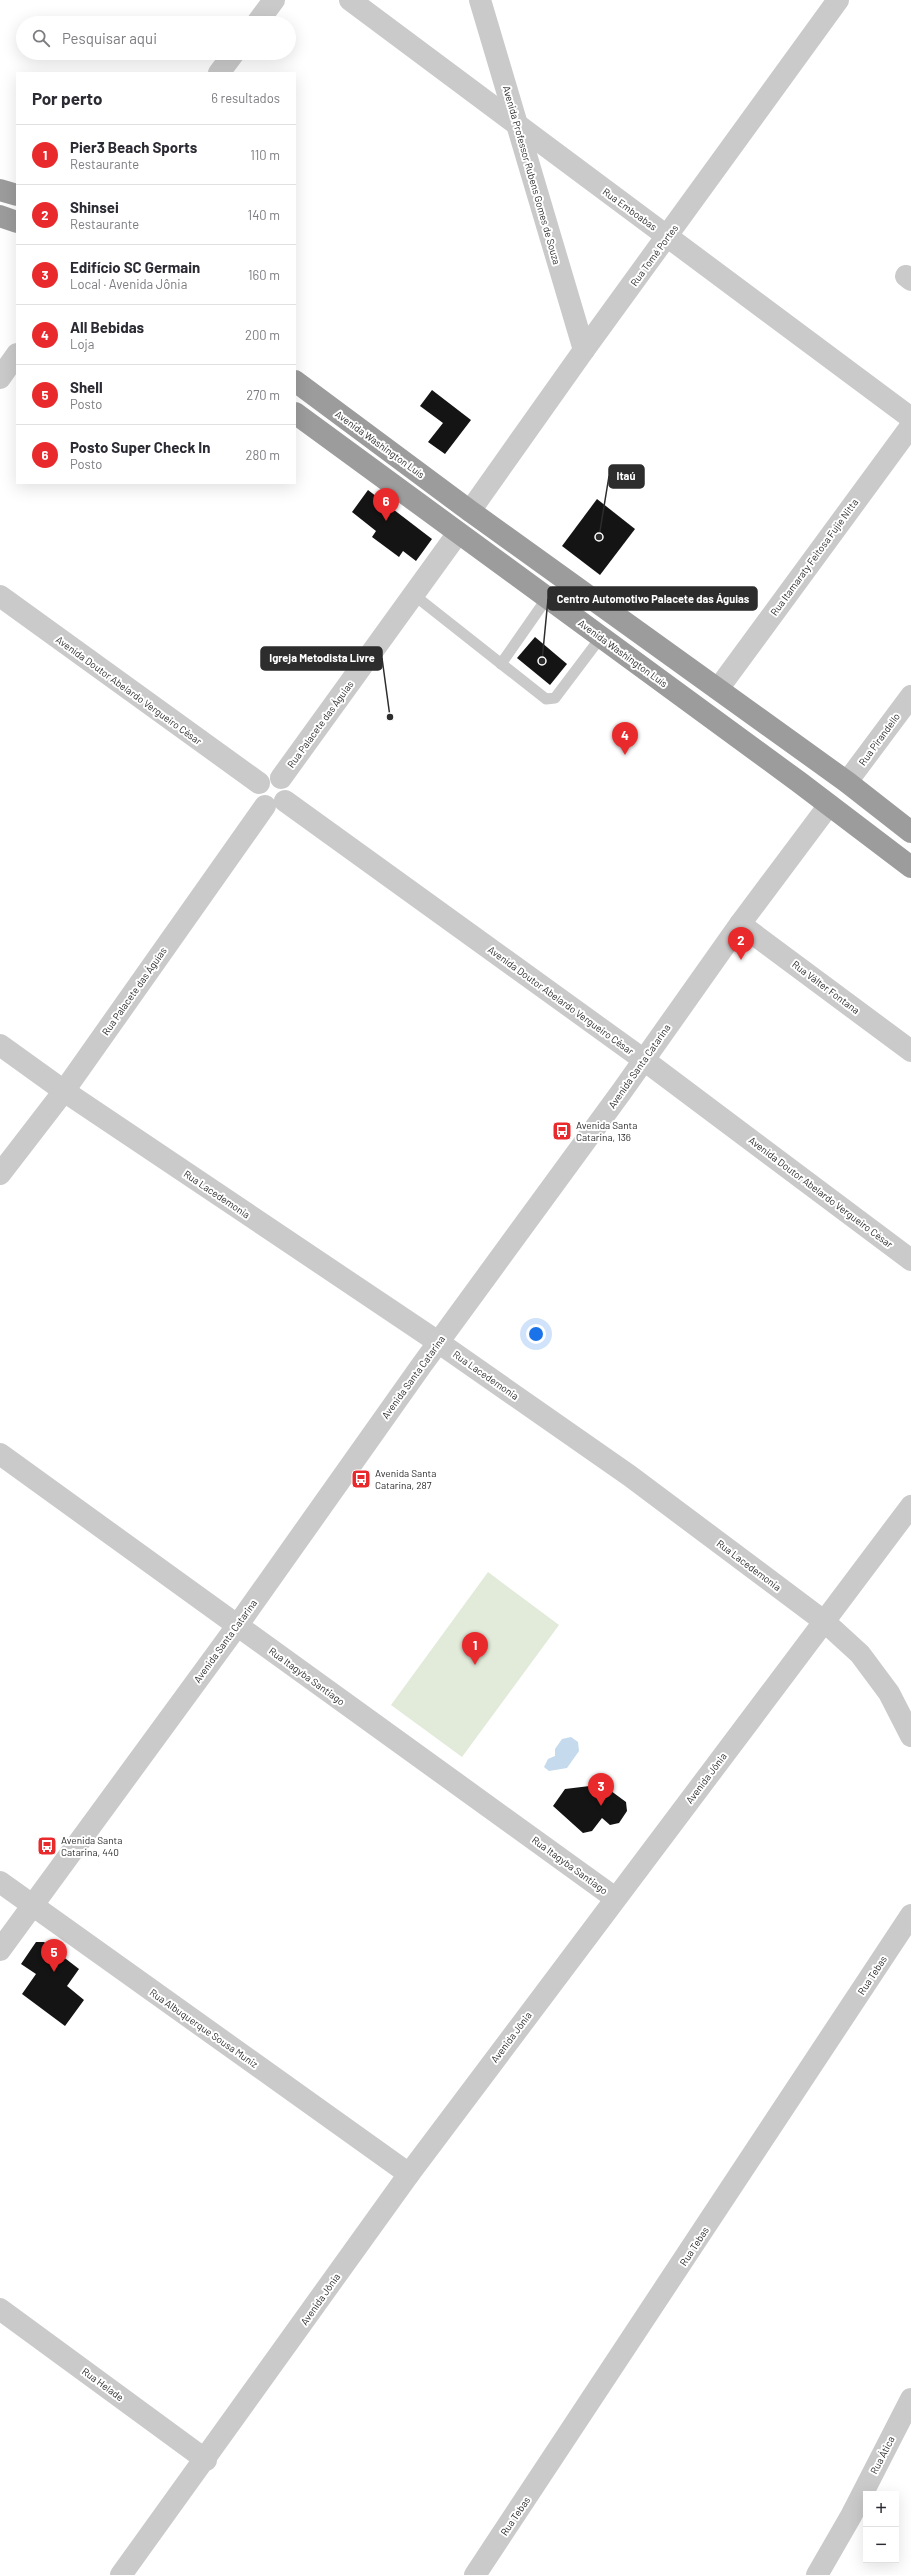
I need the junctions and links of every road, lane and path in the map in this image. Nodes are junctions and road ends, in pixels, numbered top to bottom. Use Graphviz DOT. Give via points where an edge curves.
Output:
graph roads {
  1 [pos="274,0"];
  2 [pos="350,0"];
  3 [pos="480,0"];
  4 [pos="838,0"];
  5 [pos="262,16"];
  6 [pos="229,60"];
  7 [pos="221,72"];
  8 [pos="517,127"];
  9 [pos="0,190"];
  10 [pos="16,195"];
  11 [pos="0,216"];
  12 [pos="16,222"];
  13 [pos="668,236"];
  14 [pos="584,350"];
  15 [pos="16,355"];
  16 [pos="0,378"];
  17 [pos="296,382"];
  18 [pos="296,414"];
  19 [pos="911,418"];
  20 [pos="911,426"];
  21 [pos="470,511"];
  22 [pos="458,533"];
  23 [pos="414,595"];
  24 [pos="0,596"];
  25 [pos="547,598"];
  26 [pos="602,637"];
  27 [pos="501,664"];
  28 [pos="718,688"];
  29 [pos="911,696"];
  30 [pos="281,778"];
  31 [pos="848,782"];
  32 [pos="259,783"];
  33 [pos="275,803"];
  34 [pos="829,805"];
  35 [pos="911,832"];
  36 [pos="911,867"];
  37 [pos="740,924"];
  38 [pos="0,1045"];
  39 [pos="911,1051"];
  40 [pos="644,1060"];
  41 [pos="64,1091"];
  42 [pos="0,1174"];
  43 [pos="911,1260"];
  44 [pos="438,1342"];
  45 [pos="0,1454"];
  46 [pos="911,1506"];
  47 [pos="825,1622"];
  48 [pos="236,1626"];
  49 [pos="911,1736"];
  50 [pos="0,1882"];
  51 [pos="615,1898"];
  52 [pos="32,1906"];
  53 [pos="911,1915"];
  54 [pos="0,1950"];
  55 [pos="409,2174"];
  56 [pos="0,2309"];
  57 [pos="911,2398"];
  58 [pos="206,2460"];
  59 [pos="121,2575"];
  60 [pos="475,2575"];
  61 [pos="817,2575"];
  1 -- 5 [label="street"];
  2 -- 8 [label="street, Rua Emboabas"];
  3 -- 8 [label="street, Avenida Professor Rubens Gomes de Souza"];
  4 -- 13 [label="street, Rua Tomé Portes"];
  6 -- 7 [label="street"];
  8 -- 13 [label="street, Rua Emboabas"];
  8 -- 14 [label="street, Avenida Professor Rubens Gomes de Souza"];
  9 -- 10 [label="highway"];
  11 -- 12 [label="highway"];
  13 -- 14 [label="street, Rua Tomé Portes"];
  13 -- 19 [label="street, Rua Emboabas"];
  14 -- 21 [label="street, Rua Tomé Portes"];
  15 -- 16 [label="street"];
  17 -- 21 [label="highway, Avenida Washington Luís"];
  18 -- 22 [label="highway, Avenida Washington Luís"];
  20 -- 28 [label="street, Rua Itamaraty Feitosa Fujie Nitta"];
  21 -- 28 [label="highway, Avenida Washington Luís"];
  22 -- 23 [label="street, Rua Palacete das Águias"];
  22 -- 25 [label="highway, Avenida Washington Luís"];
  23 -- 27 [label="lane"];
  23 -- 30 [label="street, Rua Palacete das Águias"];
  24 -- 32 [label="street, Avenida Doutor Abelardo Vergueiro César"];
  25 -- 26 [label="highway, Avenida Washington Luís"];
  25 -- 27 [label="lane"];
  26 -- 27 [label="lane" via="558,694 550,699 546,699"];
  26 -- 34 [label="highway, Avenida Washington Luís"];
  28 -- 31 [label="highway, Avenida Washington Luís"];
  29 -- 31 [label="street, Rua Pirandello"];
  30 -- 32 [label="street" via="271,776"];
  30 -- 33 [label="street" via="287,786"];
  31 -- 35 [label="highway, Avenida Washington Luís"];
  32 -- 33 [label="street" via="256,793"];
  33 -- 40 [label="street, Avenida Doutor Abelardo Vergueiro César"];
  33 -- 41 [label="street, Rua Palacete das Águias"];
  34 -- 36 [label="highway, Avenida Washington Luís"];
  34 -- 37 [label="street, Avenida Santa Catarina"];
  37 -- 39 [label="street, Rua Válter Fontana"];
  37 -- 40 [label="street, Avenida Santa Catarina"];
  38 -- 41 [label="street, Rua Lacedemonia"];
  40 -- 43 [label="street, Avenida Doutor Abelardo Vergueiro César"];
  40 -- 44 [label="street, Avenida Santa Catarina"];
  41 -- 42 [label="street, Rua Palacete das Águias"];
  41 -- 44 [label="street, Rua Lacedemonia"];
  44 -- 47 [label="street, Rua Lacedemonia" via="630,1476"];
  44 -- 48 [label="street, Avenida Santa Catarina"];
  45 -- 48 [label="street, Rua Itagyba Santiago"];
  46 -- 47 [label="street, Avenida Jônia"];
  47 -- 49 [label="street, Rua Lacedemonia" via="860,1654 889,1693"];
  47 -- 51 [label="street, Avenida Jônia"];
  48 -- 51 [label="street, Rua Itagyba Santiago"];
  48 -- 52 [label="street, Avenida Santa Catarina"];
  50 -- 52 [label="street, Rua Albuquerque Sousa Muniz"];
  51 -- 55 [label="street, Avenida Jônia"];
  52 -- 54 [label="street, Avenida Santa Catarina"];
  52 -- 55 [label="street, Rua Albuquerque Sousa Muniz"];
  53 -- 60 [label="street, Rua Tebas"];
  55 -- 58 [label="street, Avenida Jônia"];
  56 -- 58 [label="street, Rua Helade"];
  57 -- 61 [label="street, Rua Ática" via="851,2516"];
  58 -- 59 [label="street, Avenida Jônia"];
}
